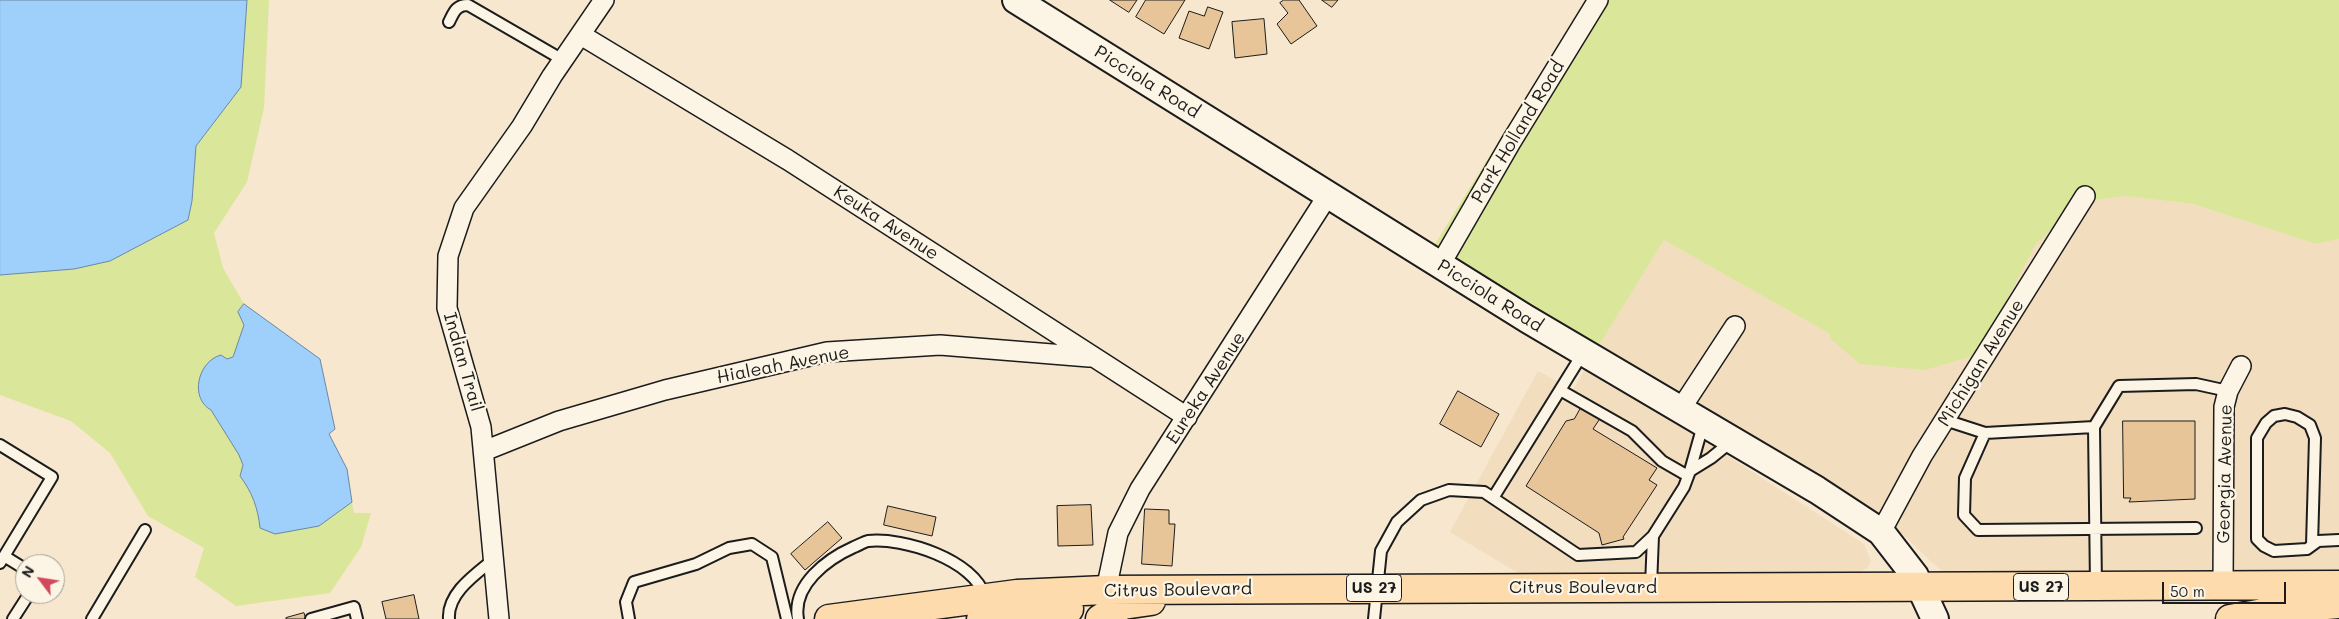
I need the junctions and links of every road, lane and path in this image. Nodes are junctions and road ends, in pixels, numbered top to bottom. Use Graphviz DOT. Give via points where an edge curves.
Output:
graph roads {
  1 [pos="604,0"];
  2 [pos="1016,0"];
  3 [pos="1598,0"];
  4 [pos="449,22"];
  5 [pos="580,35"];
  6 [pos="563,60"];
  7 [pos="1328,195"];
  8 [pos="2085,196"];
  9 [pos="1440,265"];
  10 [pos="1734,326"];
  11 [pos="1583,353"];
  12 [pos="1093,357"];
  13 [pos="2240,366"];
  14 [pos="1560,390"];
  15 [pos="2228,391"];
  16 [pos="1680,410"];
  17 [pos="1187,417"];
  18 [pos="1945,420"];
  19 [pos="1704,424"];
  20 [pos="2094,427"];
  21 [pos="1985,432"];
  22 [pos="1732,441"];
  23 [pos="0,445"];
  24 [pos="484,451"];
  25 [pos="1689,474"];
  26 [pos="1493,498"];
  27 [pos="2094,527"];
  28 [pos="2196,528"];
  29 [pos="145,530"];
  30 [pos="1881,532"];
  31 [pos="1654,536"];
  32 [pos="2339,540"];
  33 [pos="2312,545"];
  34 [pos="494,559"];
  35 [pos="2,560"];
  36 [pos="15,565"];
  37 [pos="2223,584"];
  38 [pos="2339,585"];
  39 [pos="1651,586"];
  40 [pos="2096,586"];
  41 [pos="1920,587"];
  42 [pos="1306,588"];
  43 [pos="1378,588"];
  44 [pos="1106,590"];
  45 [pos="23,604"];
  46 [pos="2339,604"];
  47 [pos="983,608"];
  48 [pos="13,619"];
  49 [pos="92,619"];
  50 [pos="311,619"];
  51 [pos="357,619"];
  52 [pos="449,619"];
  53 [pos="498,619"];
  54 [pos="629,619"];
  55 [pos="787,619"];
  56 [pos="798,619"];
  57 [pos="829,619"];
  58 [pos="1100,619"];
  59 [pos="1374,619"];
  60 [pos="1935,619"];
  61 [pos="2230,619"];
  1 -- 5 [label="street, Indian Trail"];
  2 -- 7 [label="street, Picciola Road"];
  3 -- 9 [label="street, Park Holland Road"];
  4 -- 6 [label="lane" via="455,9 468,5"];
  5 -- 6 [label="street, Indian Trail"];
  5 -- 12 [label="street, Keuka Avenue" via="788,160"];
  6 -- 24 [label="street, Indian Trail" via="522,126 464,208 448,256 447,308 481,427"];
  7 -- 9 [label="street, Picciola Road"];
  7 -- 17 [label="street, Eureka Avenue"];
  8 -- 18 [label="street, Michigan Avenue"];
  9 -- 11 [label="street, Picciola Road"];
  10 -- 16 [label="street"];
  11 -- 14 [label="lane"];
  11 -- 16 [label="street, Picciola Road"];
  12 -- 17 [label="street, Keuka Avenue"];
  12 -- 24 [label="street, Hialeah Avenue" via="940,345 827,352 665,390 558,422"];
  13 -- 15 [label="street, Georgia Avenue"];
  14 -- 25 [label="lane" via="1632,431 1662,461"];
  14 -- 26 [label="lane"];
  15 -- 20 [label="lane" via="2196,384 2119,386"];
  15 -- 37 [label="street, Georgia Avenue" via="2224,407"];
  16 -- 19 [label="street, Picciola Road"];
  17 -- 44 [label="street, Eureka Avenue" via="1140,489 1118,534"];
  18 -- 21 [label="lane"];
  18 -- 30 [label="street, Michigan Avenue"];
  19 -- 22 [label="street, Picciola Road"];
  19 -- 25 [label="lane"];
  20 -- 21 [label="lane"];
  20 -- 27 [label="lane"];
  21 -- 27 [label="lane" via="1965,478 1964,515 1978,530"];
  22 -- 25 [label="lane"];
  22 -- 30 [label="street, Picciola Road"];
  23 -- 35 [label="lane" via="52,477"];
  24 -- 34 [label="street, Indian Trail"];
  25 -- 31 [label="lane"];
  26 -- 31 [label="lane" via="1578,555 1636,552"];
  26 -- 43 [label="lane" via="1484,492 1448,490 1421,500 1397,522 1381,550"];
  27 -- 28 [label="lane"];
  27 -- 40 [label="lane"];
  29 -- 49 [label="lane"];
  30 -- 41 [label="street, Picciola Road"];
  31 -- 39 [label="lane"];
  32 -- 33 [label="lane" via="2318,541"];
  33 -- 33 [label="lane" via="2307,549 2274,551 2257,539 2257,438 2274,416 2297,417 2310,425 2315,438"];
  34 -- 52 [label="lane" via="453,598 448,609"];
  34 -- 53 [label="street, Indian Trail"];
  35 -- 36 [label="lane"];
  37 -- 38 [label="highway, Citrus Boulevard / US 27"];
  37 -- 40 [label="highway, Citrus Boulevard / US 27"];
  39 -- 41 [label="highway, Citrus Boulevard / US 27"];
  39 -- 43 [label="highway, Citrus Boulevard / US 27"];
  40 -- 41 [label="highway, Citrus Boulevard / US 27"];
  41 -- 60 [label="street, Picciola Road"];
  42 -- 43 [label="highway, Citrus Boulevard / US 27"];
  42 -- 44 [label="highway, Citrus Boulevard / US 27"];
  42 -- 58 [label="highway" via="1228,601 1123,605"];
  43 -- 59 [label="lane"];
  44 -- 47 [label="highway, Citrus Boulevard / US 27"];
  45 -- 48 [label="lane"];
  46 -- 61 [label="highway"];
  47 -- 56 [label="lane" via="983,588 965,569 916,545 868,541 840,553 816,571 799,599 796,607"];
  47 -- 57 [label="highway, Citrus Boulevard / US 27"];
  50 -- 51 [label="lane" via="354,607"];
  54 -- 55 [label="lane" via="626,602 634,582 696,564 729,548 752,544 772,558"];
}
